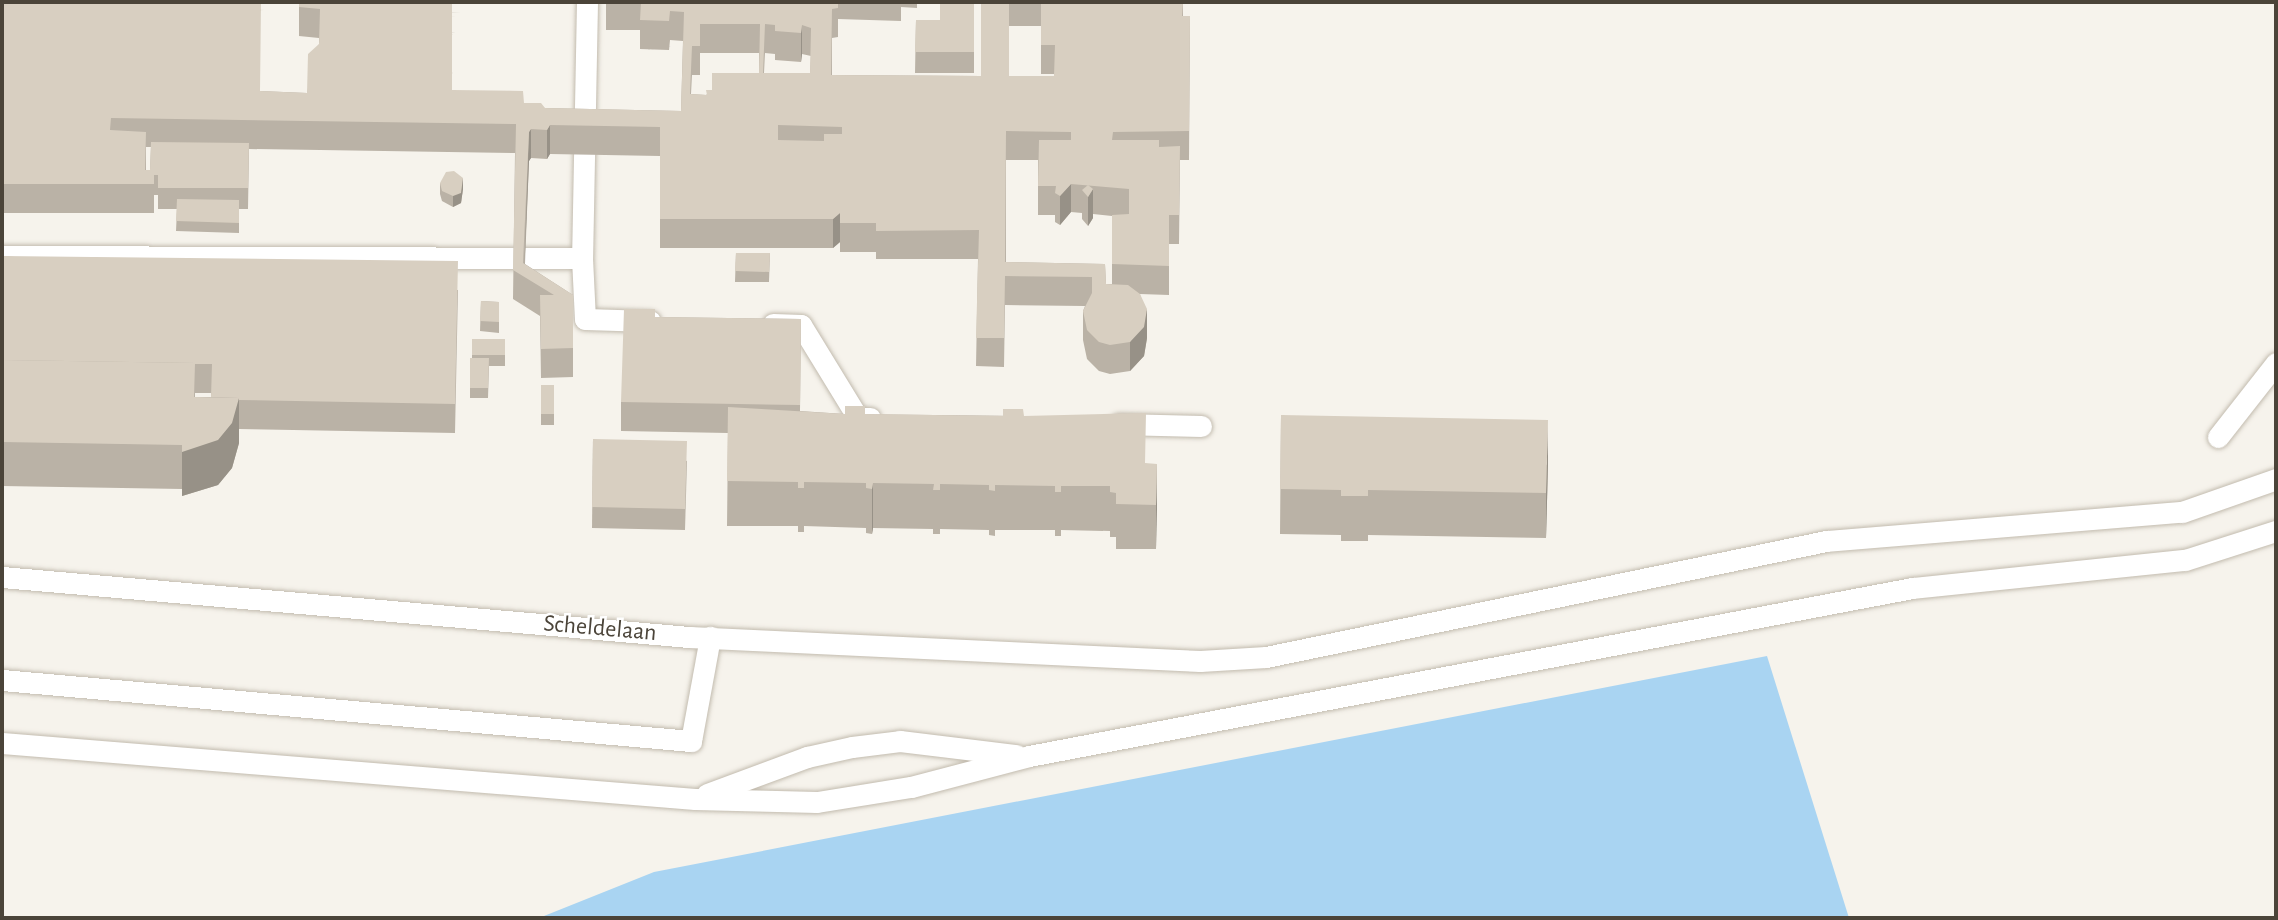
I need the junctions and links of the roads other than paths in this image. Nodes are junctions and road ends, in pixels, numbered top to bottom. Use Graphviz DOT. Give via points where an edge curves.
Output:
graph roads {
  1 [pos="587,2"];
  2 [pos="2,256"];
  3 [pos="582,258"];
  4 [pos="666,321"];
  5 [pos="747,323"];
  6 [pos="2276,363"];
  7 [pos="885,419"];
  8 [pos="1091,423"];
  9 [pos="1201,426"];
  10 [pos="2218,437"];
  11 [pos="2276,480"];
  12 [pos="2276,531"];
  13 [pos="2,578"];
  14 [pos="710,637"];
  15 [pos="2,680"];
  16 [pos="2,743"];
  17 [pos="1029,756"];
  18 [pos="695,799"];
  1 -- 3 [label="lane"];
  2 -- 3 [label="lane"];
  3 -- 4 [label="lane" via="585,319"];
  5 -- 7 [label="lane" via="801,325 858,418"];
  6 -- 10 [label="lane"];
  8 -- 9 [label="lane"];
  11 -- 14 [label="lane, Scheldelaan" via="2182,512 1826,541 1266,657 1200,662"];
  12 -- 17 [label="lane" via="2185,560 1912,588"];
  13 -- 14 [label="lane, Scheldelaan"];
  14 -- 15 [label="lane" via="691,741"];
  16 -- 18 [label="lane"];
  17 -- 18 [label="lane" via="911,787 817,802"];
  17 -- 18 [label="lane" via="900,741 852,747 807,757"];
}
